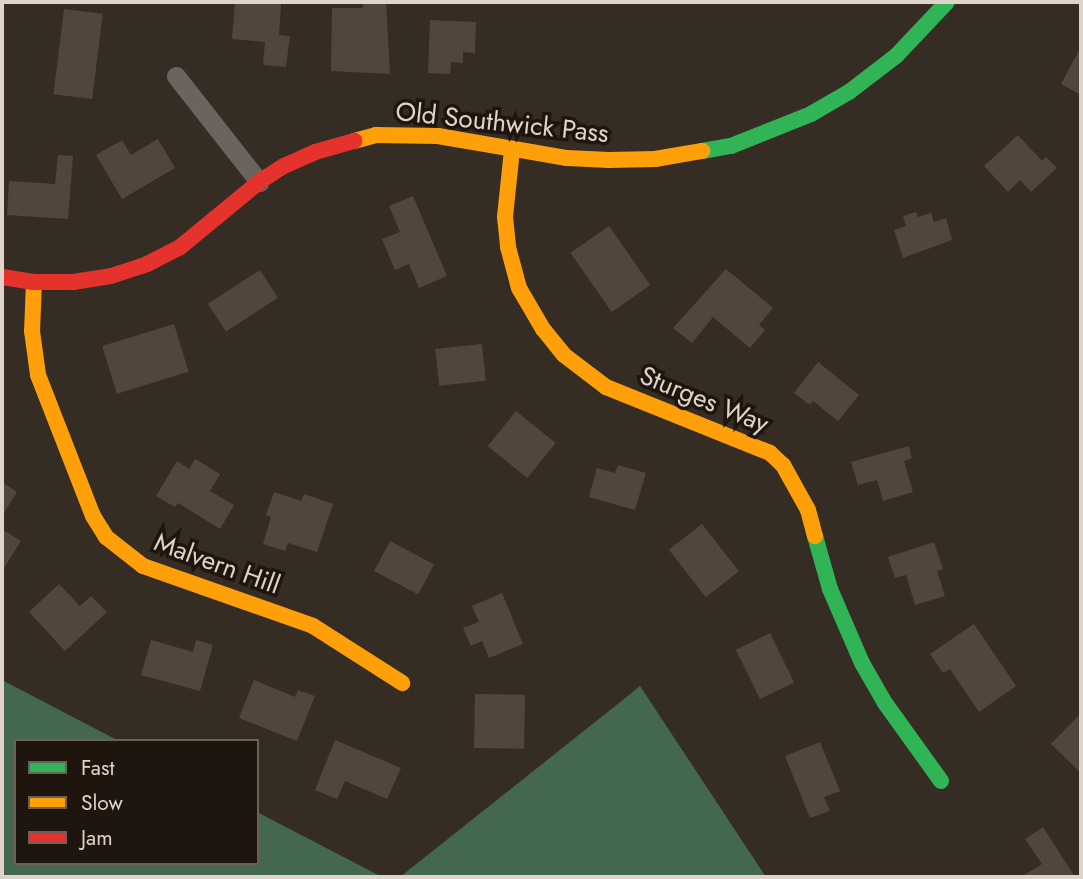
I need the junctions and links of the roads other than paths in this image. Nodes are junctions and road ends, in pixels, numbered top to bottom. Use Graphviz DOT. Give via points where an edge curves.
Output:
graph roads {
  1 [pos="947,2"];
  2 [pos="176,76"];
  3 [pos="512,150"];
  4 [pos="259,182"];
  5 [pos="2,277"];
  6 [pos="34,282"];
  7 [pos="402,683"];
  8 [pos="941,781"];
  1 -- 3 [label="street, Old Southwick Pass" via="896,56 849,92 811,114 731,146 655,159 609,160"];
  2 -- 4 [label="street"];
  3 -- 4 [label="street, Old Southwick Pass" via="435,136 376,135 314,152"];
  3 -- 8 [label="street, Sturges Way" via="505,217 508,247 519,288 543,329 564,355 606,387 739,438 783,465 808,510 830,589 862,663"];
  4 -- 6 [label="street, Old Southwick Pass" via="179,248 147,264 111,276"];
  5 -- 6 [label="street, Old Southwick Pass"];
  6 -- 7 [label="street, Malvern Hill" via="32,331 38,375 93,516 106,537 143,566 313,626"];
}
